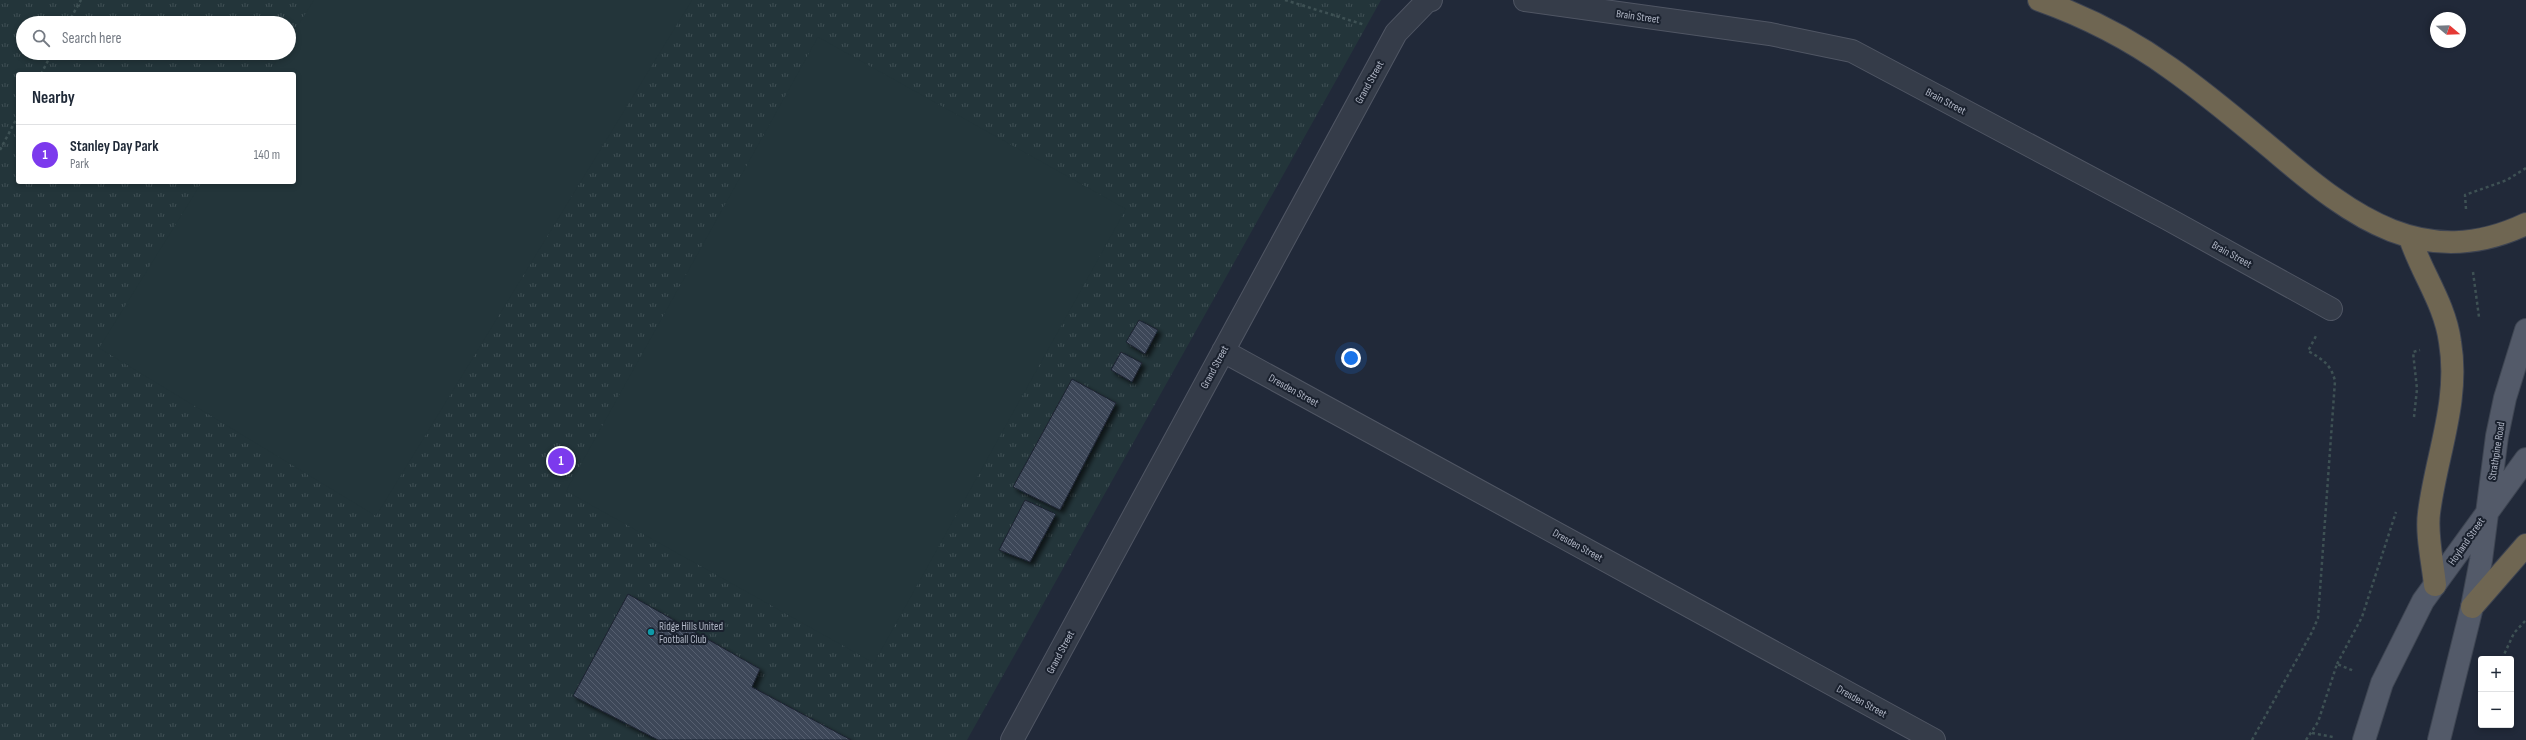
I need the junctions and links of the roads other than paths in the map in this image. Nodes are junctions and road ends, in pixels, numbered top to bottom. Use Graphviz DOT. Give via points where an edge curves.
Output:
graph roads {
  1 [pos="1525,0"];
  2 [pos="2039,0"];
  3 [pos="1429,1"];
  4 [pos="2526,224"];
  5 [pos="2410,238"];
  6 [pos="2331,309"];
  7 [pos="2526,330"];
  8 [pos="1223,351"];
  9 [pos="2526,459"];
  10 [pos="2488,510"];
  11 [pos="2526,545"];
  12 [pos="2435,585"];
  13 [pos="2472,607"];
  14 [pos="1012,740"];
  15 [pos="1934,740"];
  16 [pos="2364,740"];
  17 [pos="2439,740"];
  1 -- 6 [label="street, Brain Street" via="1770,34 1852,51"];
  2 -- 5 [label="highway" via="2107,30 2170,67 2329,195 2362,218"];
  3 -- 8 [label="street, Grand Street" via="1396,33"];
  4 -- 5 [label="highway" via="2470,241 2438,243"];
  5 -- 12 [label="highway" via="2418,262 2444,314 2451,343 2453,371 2445,433 2429,514"];
  7 -- 10 [label="main road, Strathpine Road" via="2505,398 2497,436"];
  8 -- 14 [label="street, Grand Street"];
  8 -- 15 [label="street, Dresden Street"];
  9 -- 10 [label="main road, Strathpine Road"];
  10 -- 12 [label="main road, Hoyland Street"];
  10 -- 13 [label="main road, Hoyland Street"];
  11 -- 13 [label="highway"];
  12 -- 16 [label="main road, Hoyland Street" via="2401,642 2382,683"];
  13 -- 17 [label="main road, Hoyland Street"];
}
